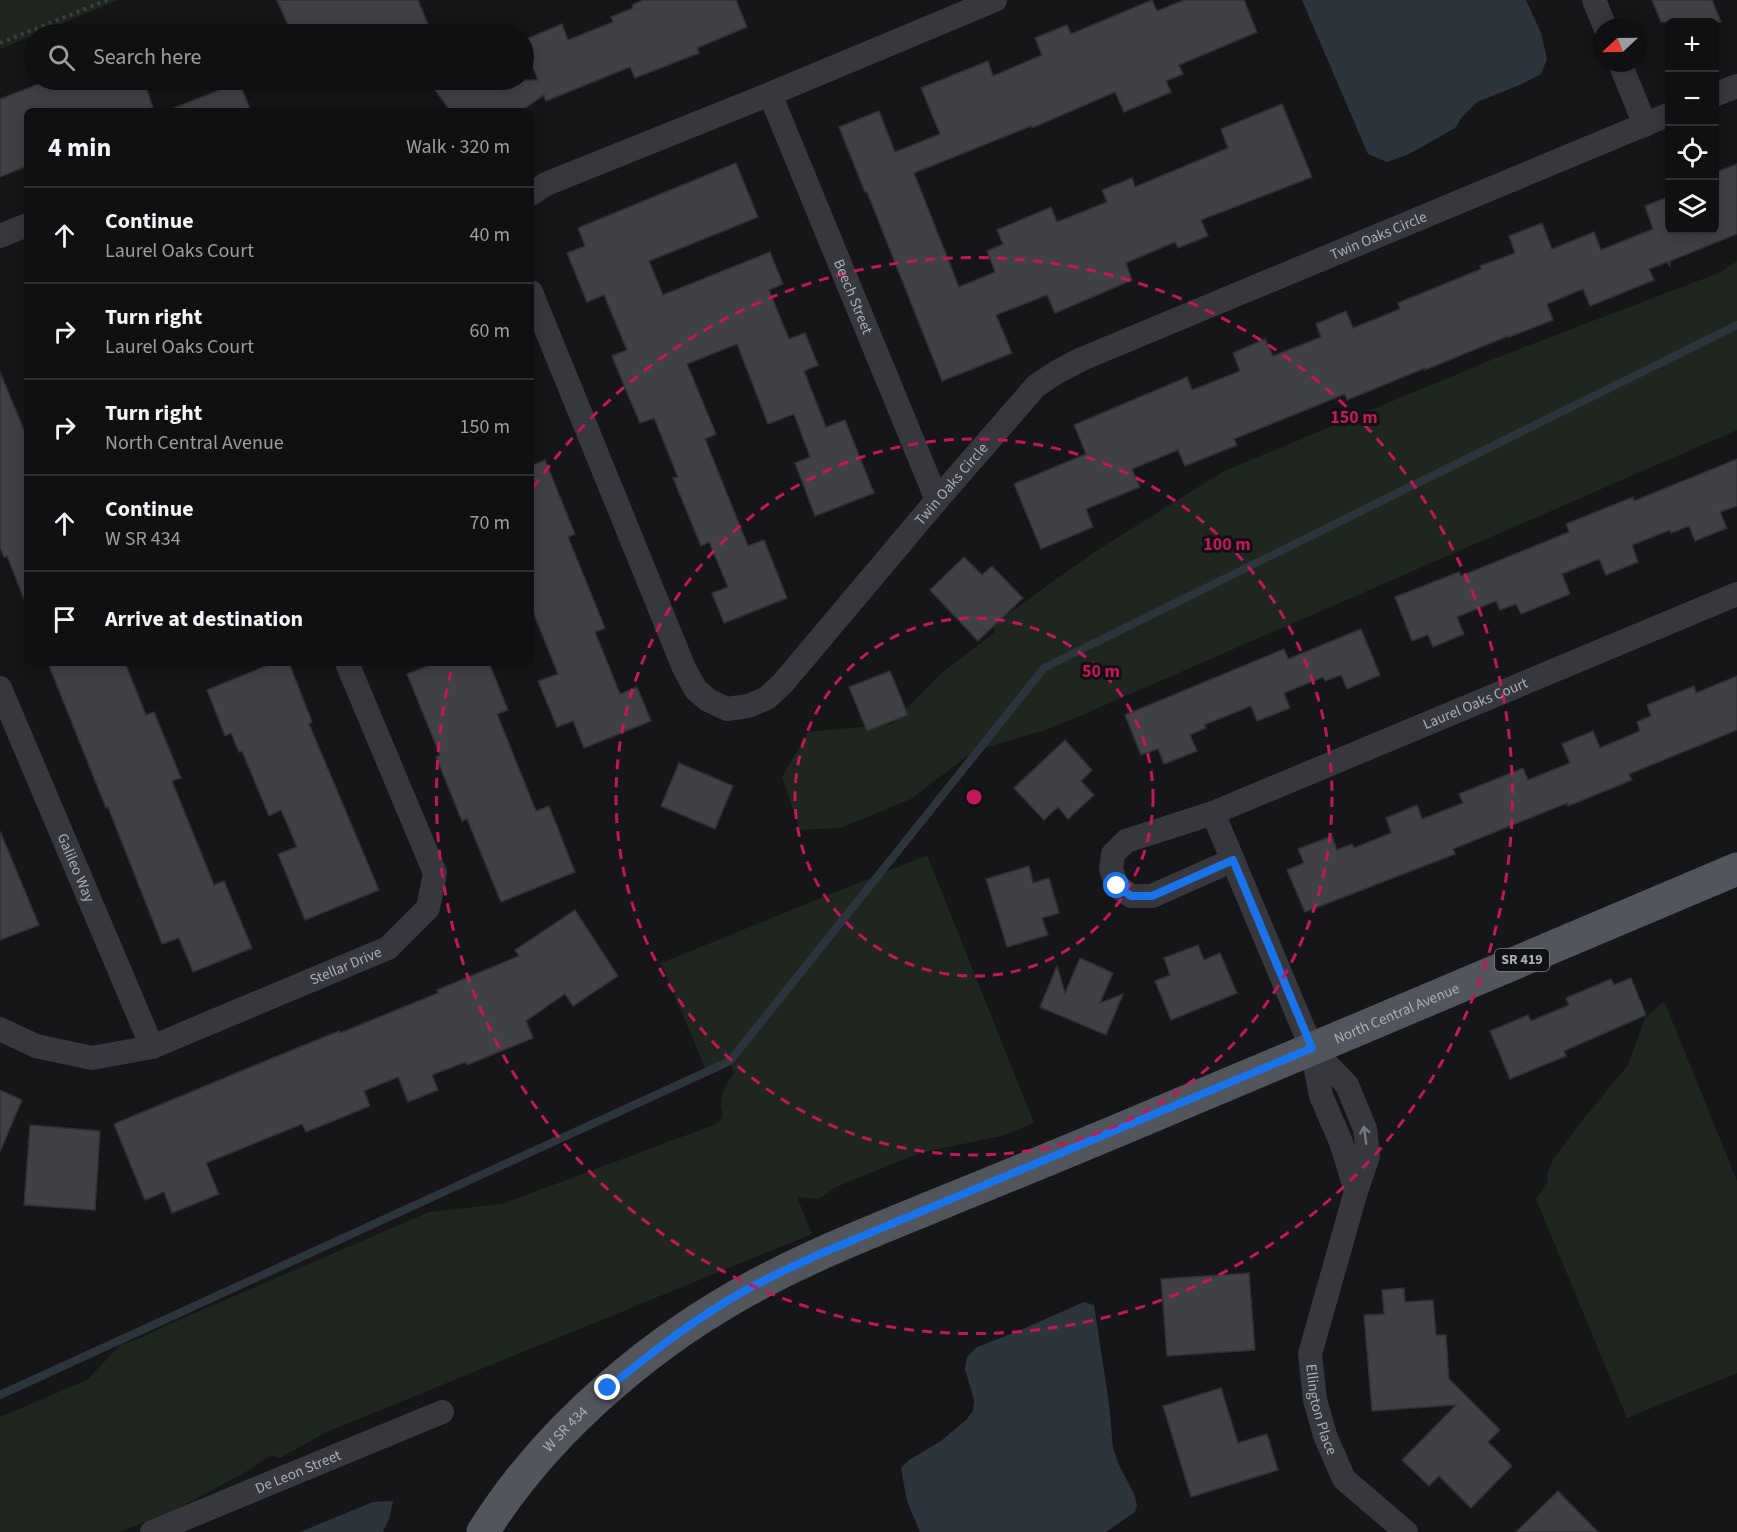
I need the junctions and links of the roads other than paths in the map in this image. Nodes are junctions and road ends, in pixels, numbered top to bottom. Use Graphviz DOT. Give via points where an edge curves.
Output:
graph roads {
  1 [pos="995,0"];
  2 [pos="1594,0"];
  3 [pos="1601,18"];
  4 [pos="1624,72"];
  5 [pos="1737,86"];
  6 [pos="1719,93"];
  7 [pos="770,94"];
  8 [pos="1665,116"];
  9 [pos="1646,125"];
  10 [pos="534,192"];
  11 [pos="24,226"];
  12 [pos="0,236"];
  13 [pos="534,299"];
  14 [pos="936,500"];
  15 [pos="1737,594"];
  16 [pos="348,666"];
  17 [pos="0,688"];
  18 [pos="1213,813"];
  19 [pos="1233,860"];
  20 [pos="1737,869"];
  21 [pos="0,1029"];
  22 [pos="152,1047"];
  23 [pos="1312,1048"];
  24 [pos="822,1253"];
  25 [pos="442,1412"];
  26 [pos="152,1532"];
  27 [pos="483,1532"];
  28 [pos="1406,1532"];
  1 -- 7 [label="street"];
  2 -- 3 [label="street"];
  4 -- 9 [label="street"];
  5 -- 6 [label="street"];
  7 -- 10 [label="street"];
  7 -- 14 [label="street, Beech Street"];
  8 -- 9 [label="street, Twin Oaks Circle"];
  9 -- 14 [label="street, Twin Oaks Circle" via="1057,372 1036,386"];
  11 -- 12 [label="street"];
  13 -- 14 [label="street, Twin Oaks Circle" via="684,668 696,690 708,700 727,709 767,698"];
  15 -- 18 [label="street, Laurel Oaks Court"];
  16 -- 22 [label="street, Stellar Drive" via="435,873 428,908 388,948"];
  17 -- 22 [label="street, Galileo Way"];
  18 -- 19 [label="street"];
  18 -- 19 [label="street, Laurel Oaks Court" via="1126,841 1113,854 1111,869 1117,886 1131,896 1152,896"];
  19 -- 23 [label="street"];
  20 -- 23 [label="main road, North Central Avenue / SR 419"];
  21 -- 22 [label="street, Stellar Drive" via="36,1046 92,1058"];
  23 -- 24 [label="main road, North Central Avenue / SR 419"];
  23 -- 28 [label="street, Ellington Place" via="1321,1096 1356,1191 1310,1354 1315,1400 1344,1479"];
  24 -- 27 [label="main road, W SR 434 / SR 419" via="719,1306 608,1388 527,1469"];
  25 -- 26 [label="street, De Leon Street"];
}
